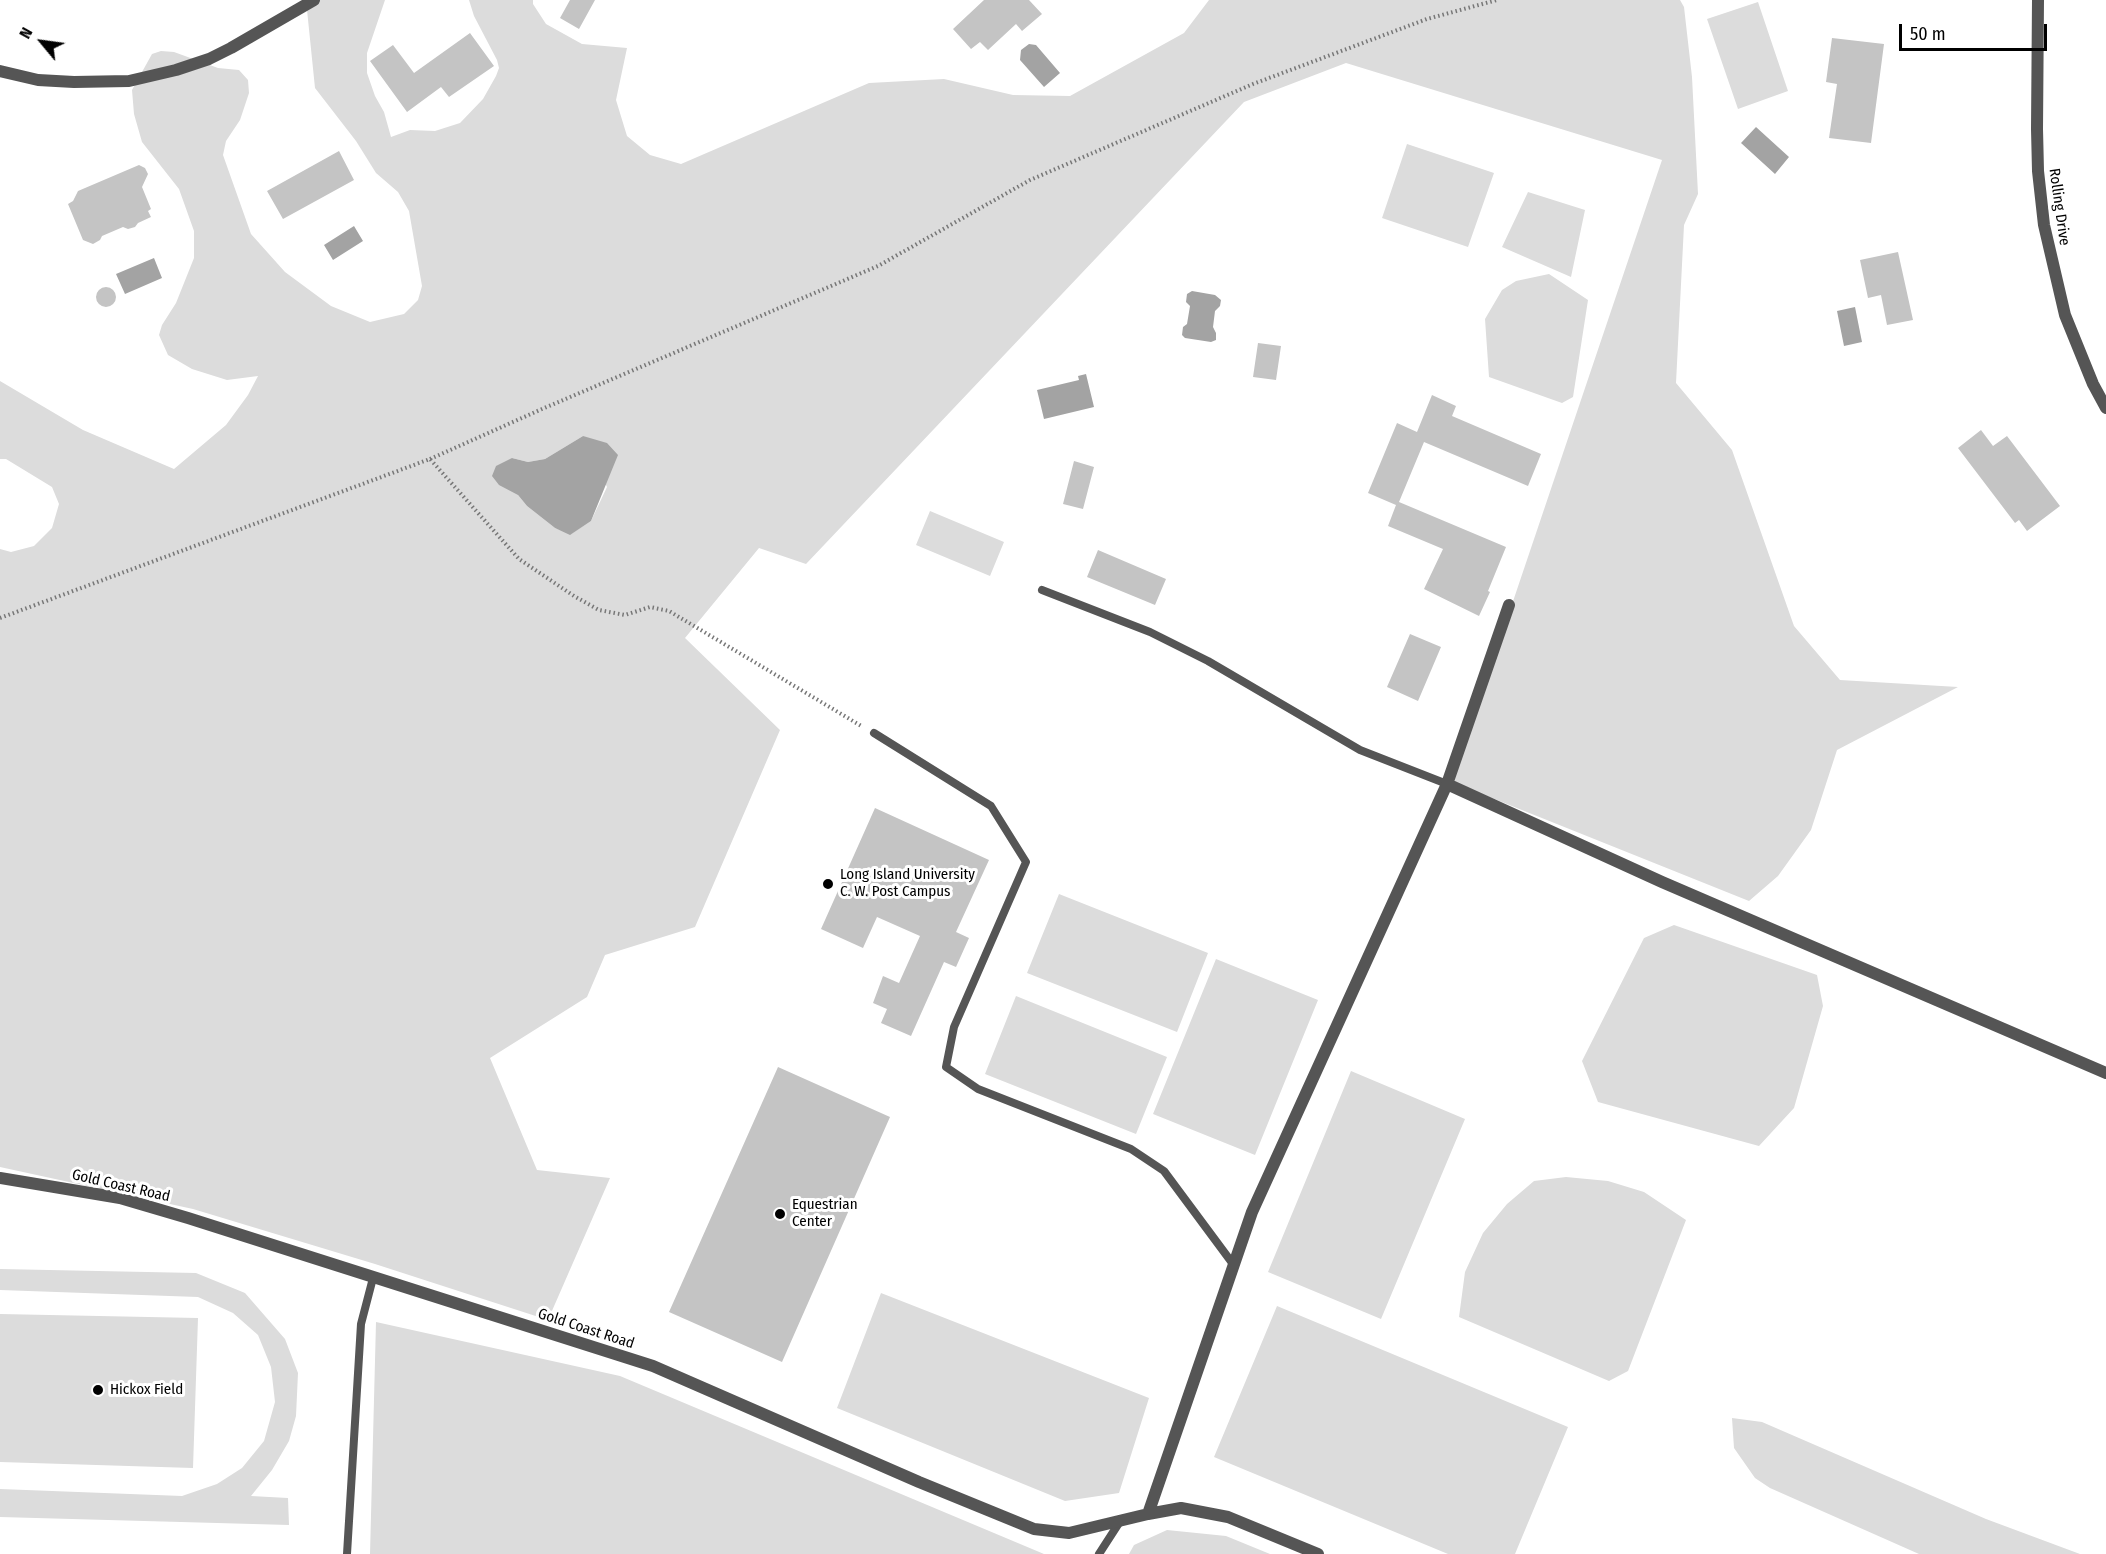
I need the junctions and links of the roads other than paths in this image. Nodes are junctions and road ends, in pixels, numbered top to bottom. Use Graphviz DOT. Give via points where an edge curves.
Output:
graph roads {
  1 [pos="314,0"];
  2 [pos="2038,0"];
  3 [pos="0,71"];
  4 [pos="2106,408"];
  5 [pos="1042,590"];
  6 [pos="1509,605"];
  7 [pos="874,734"];
  8 [pos="1447,784"];
  9 [pos="2106,1072"];
  10 [pos="0,1178"];
  11 [pos="1233,1264"];
  12 [pos="373,1278"];
  13 [pos="1148,1514"];
  14 [pos="1119,1523"];
  15 [pos="347,1554"];
  16 [pos="1099,1554"];
  17 [pos="1318,1554"];
  1 -- 3 [label="street" via="209,59 129,81 38,80"];
  2 -- 4 [label="street, Rolling Drive" via="2038,171 2044,225 2065,315"];
  5 -- 8 [label="lane" via="1150,632 1208,661 1360,750"];
  6 -- 8 [label="street"];
  7 -- 11 [label="lane" via="991,806 1026,862 954,1027 946,1067 978,1089 1131,1149 1164,1171"];
  8 -- 9 [label="street" via="1662,882"];
  8 -- 11 [label="street" via="1252,1212"];
  10 -- 12 [label="street, Gold Coast Road" via="120,1198"];
  11 -- 13 [label="street"];
  12 -- 14 [label="street, Gold Coast Road" via="653,1366 1034,1529 1069,1533"];
  12 -- 15 [label="lane" via="361,1324"];
  13 -- 14 [label="street, Gold Coast Road"];
  13 -- 17 [label="street, Gold Coast Road" via="1181,1508 1228,1517"];
  14 -- 16 [label="lane"];
}
